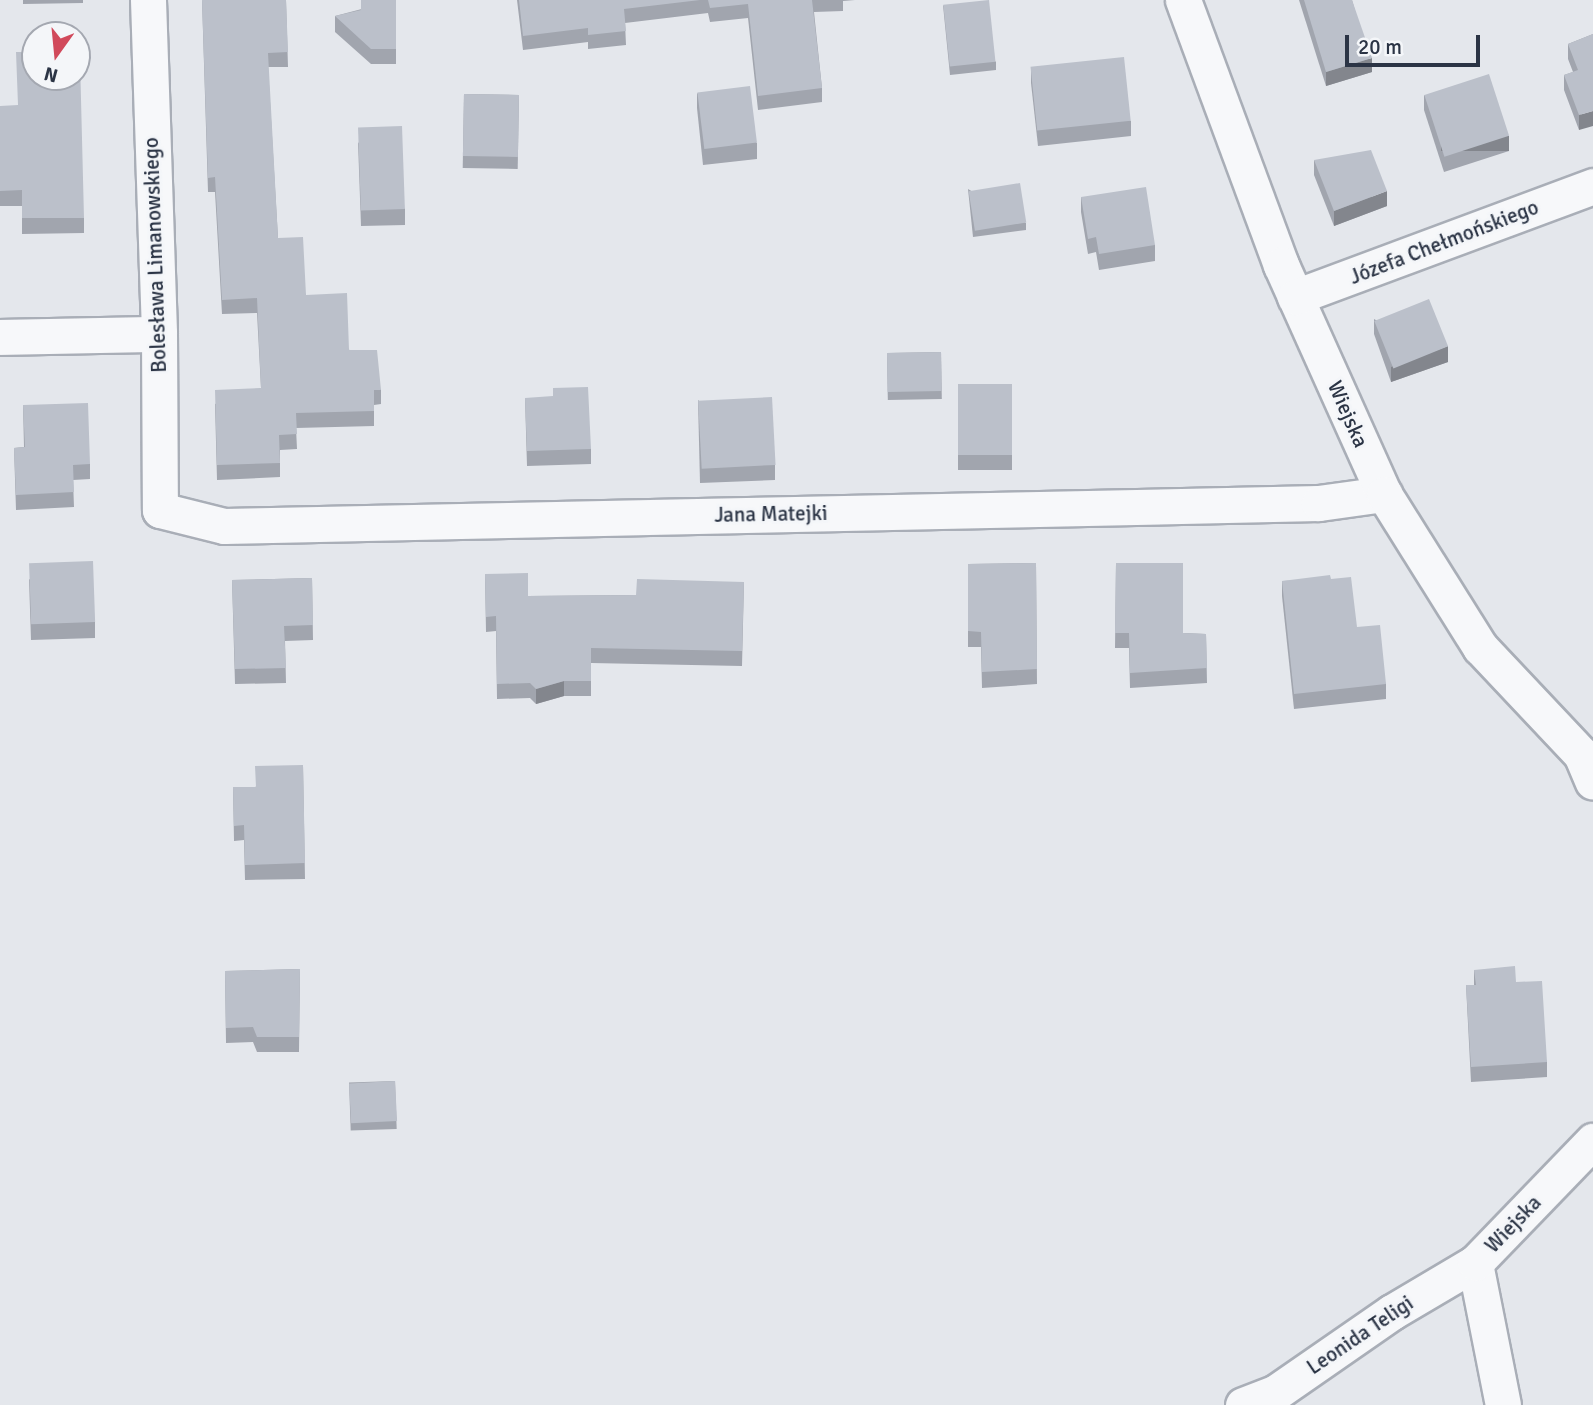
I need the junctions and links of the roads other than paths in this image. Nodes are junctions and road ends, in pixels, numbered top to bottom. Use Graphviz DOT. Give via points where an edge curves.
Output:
graph roads {
  1 [pos="148,0"];
  2 [pos="1183,0"];
  3 [pos="1593,186"];
  4 [pos="1295,297"];
  5 [pos="159,334"];
  6 [pos="0,337"];
  7 [pos="1384,494"];
  8 [pos="160,510"];
  9 [pos="1593,782"];
  10 [pos="1593,1141"];
  11 [pos="1475,1263"];
  12 [pos="1243,1405"];
  13 [pos="1503,1405"];
  1 -- 5 [label="street, Bolesława Limanowskiego"];
  2 -- 4 [label="street, Wiejska"];
  3 -- 4 [label="street, Józefa Chełmońskiego"];
  4 -- 7 [label="street, Wiejska"];
  5 -- 6 [label="street"];
  5 -- 8 [label="street, Bolesława Limanowskiego"];
  7 -- 8 [label="street, Jana Matejki" via="1319,503 237,526"];
  7 -- 9 [label="street, Wiejska" via="1479,646 1581,754"];
  10 -- 11 [label="street, Wiejska"];
  11 -- 12 [label="street, Leonida Teligi" via="1392,1311 1275,1393"];
  11 -- 13 [label="street, Wiejska"];
}
